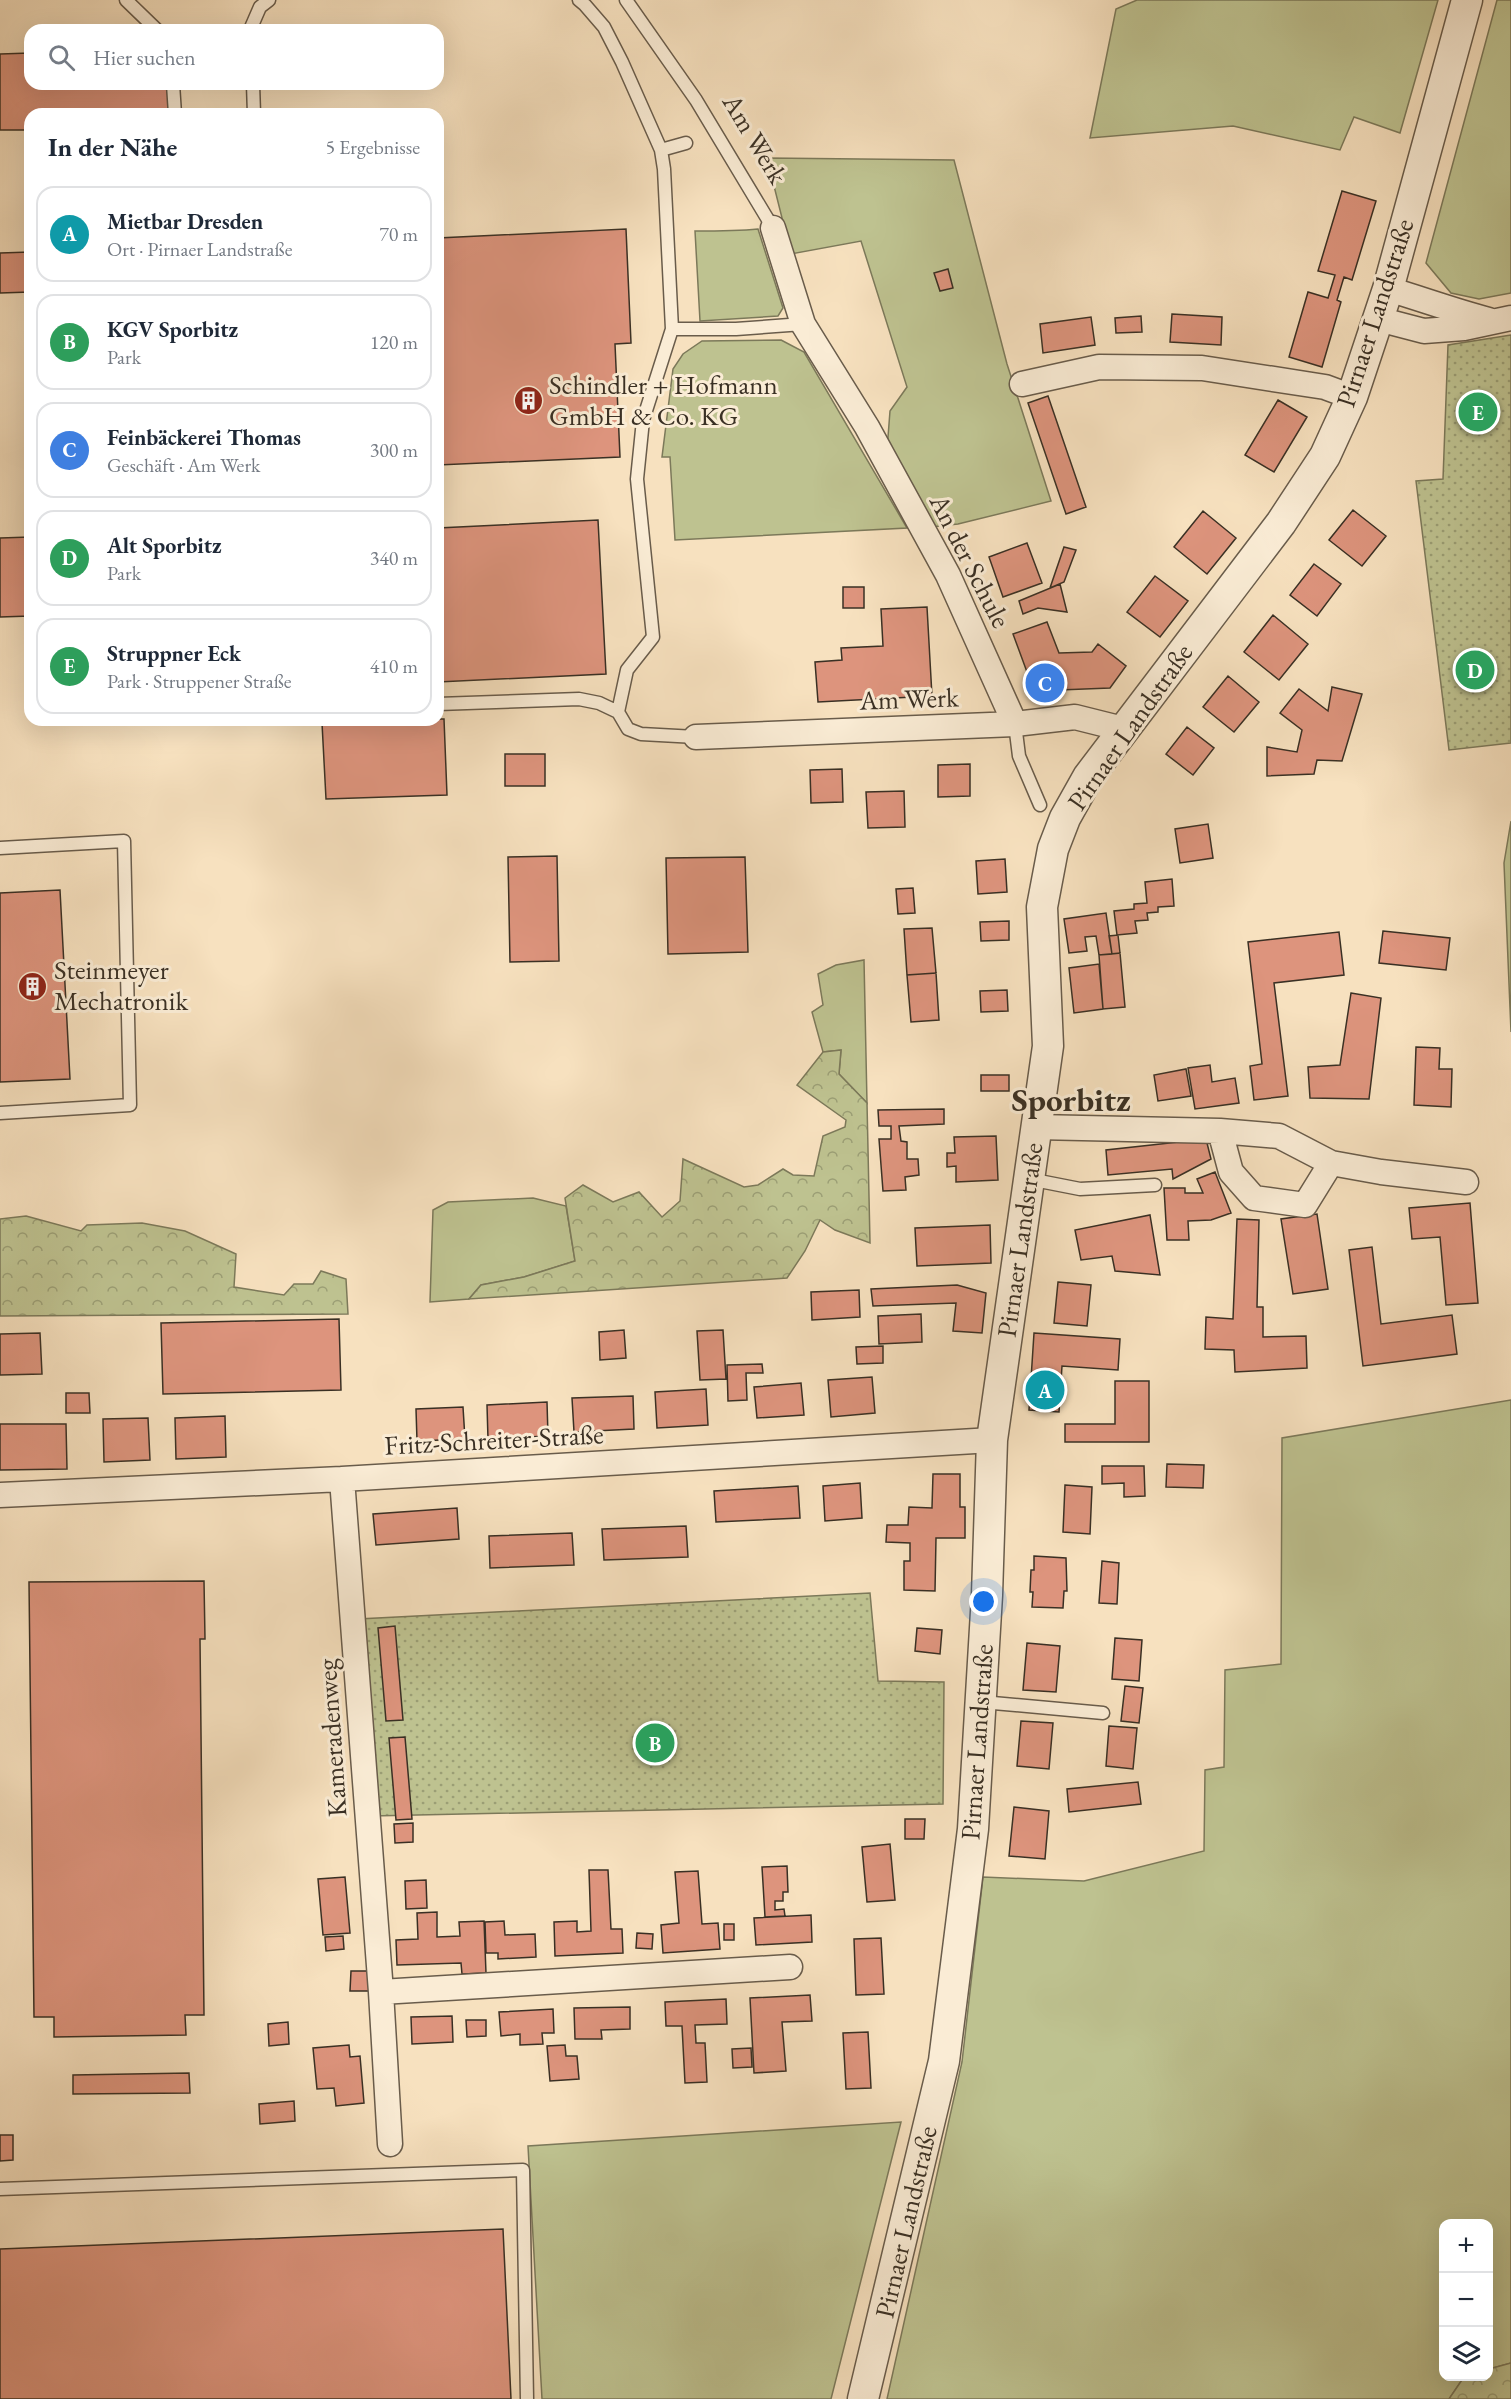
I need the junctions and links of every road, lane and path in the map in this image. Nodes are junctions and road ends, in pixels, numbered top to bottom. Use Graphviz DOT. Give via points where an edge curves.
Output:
graph roads {
  1 [pos="126,0"];
  2 [pos="269,0"];
  3 [pos="579,0"];
  4 [pos="626,0"];
  5 [pos="1467,0"];
  6 [pos="152,24"];
  7 [pos="253,24"];
  8 [pos="173,90"];
  9 [pos="253,90"];
  10 [pos="175,108"];
  11 [pos="254,108"];
  12 [pos="686,143"];
  13 [pos="661,150"];
  14 [pos="773,228"];
  15 [pos="1388,289"];
  16 [pos="1378,319"];
  17 [pos="1502,319"];
  18 [pos="803,324"];
  19 [pos="672,329"];
  20 [pos="1022,384"];
  21 [pos="1353,397"];
  22 [pos="867,427"];
  23 [pos="444,704"];
  24 [pos="618,712"];
  25 [pos="1015,724"];
  26 [pos="1123,729"];
  27 [pos="696,737"];
  28 [pos="1040,805"];
  29 [pos="0,848"];
  30 [pos="0,1113"];
  31 [pos="1036,1127"];
  32 [pos="1220,1131"];
  33 [pos="1331,1163"];
  34 [pos="1029,1179"];
  35 [pos="1466,1182"];
  36 [pos="1155,1185"];
  37 [pos="992,1440"];
  38 [pos="342,1479"];
  39 [pos="0,1495"];
  40 [pos="981,1702"];
  41 [pos="1103,1713"];
  42 [pos="790,1966"];
  43 [pos="381,1992"];
  44 [pos="390,2144"];
  45 [pos="0,2188"];
  46 [pos="527,2399"];
  47 [pos="863,2399"];
  1 -- 6 [label="lane"];
  2 -- 7 [label="lane"];
  3 -- 13 [label="lane" via="604,27"];
  4 -- 14 [label="lane, Am Werk" via="696,100"];
  5 -- 15 [label="street, Pirnaer Landstraße"];
  8 -- 10 [label="lane"];
  9 -- 11 [label="lane"];
  12 -- 13 [label="lane"];
  13 -- 19 [label="lane"];
  14 -- 18 [label="street, Am Werk"];
  15 -- 16 [label="street, Pirnaer Landstraße"];
  15 -- 17 [label="street" via="1450,310"];
  16 -- 17 [label="street" via="1424,331 1464,328"];
  16 -- 21 [label="street, Pirnaer Landstraße"];
  18 -- 19 [label="lane"];
  18 -- 22 [label="street, Am Werk"];
  19 -- 24 [label="lane" via="643,420 637,479 653,637 627,670"];
  20 -- 21 [label="street" via="1099,367 1202,368 1325,387"];
  21 -- 26 [label="street, Pirnaer Landstraße" via="1325,456 1281,523"];
  22 -- 25 [label="street, An der Schule" via="948,575"];
  23 -- 24 [label="lane" via="579,699"];
  24 -- 27 [label="lane" via="628,729 641,734"];
  25 -- 26 [label="street, Am Werk" via="1075,717"];
  25 -- 27 [label="street, Am Werk"];
  25 -- 28 [label="lane" via="1019,756"];
  26 -- 31 [label="street, Pirnaer Landstraße" via="1088,777 1053,849 1042,907 1048,1046"];
  29 -- 30 [label="lane" via="124,841 130,1105"];
  31 -- 32 [label="street"];
  31 -- 34 [label="street, Pirnaer Landstraße"];
  32 -- 33 [label="street" via="1279,1136"];
  32 -- 33 [label="street" via="1231,1172 1254,1198 1305,1205"];
  33 -- 35 [label="street"];
  34 -- 36 [label="lane" via="1080,1189"];
  34 -- 37 [label="street, Pirnaer Landstraße"];
  37 -- 38 [label="street, Fritz-Schreiter-Straße"];
  37 -- 40 [label="street, Pirnaer Landstraße"];
  38 -- 39 [label="street, Fritz-Schreiter-Straße"];
  38 -- 43 [label="street, Kameradenweg"];
  40 -- 41 [label="lane"];
  40 -- 47 [label="street, Pirnaer Landstraße" via="973,1829 944,2061"];
  42 -- 43 [label="street"];
  43 -- 44 [label="street, Kameradenweg"];
  45 -- 46 [label="lane" via="523,2170"];
}
